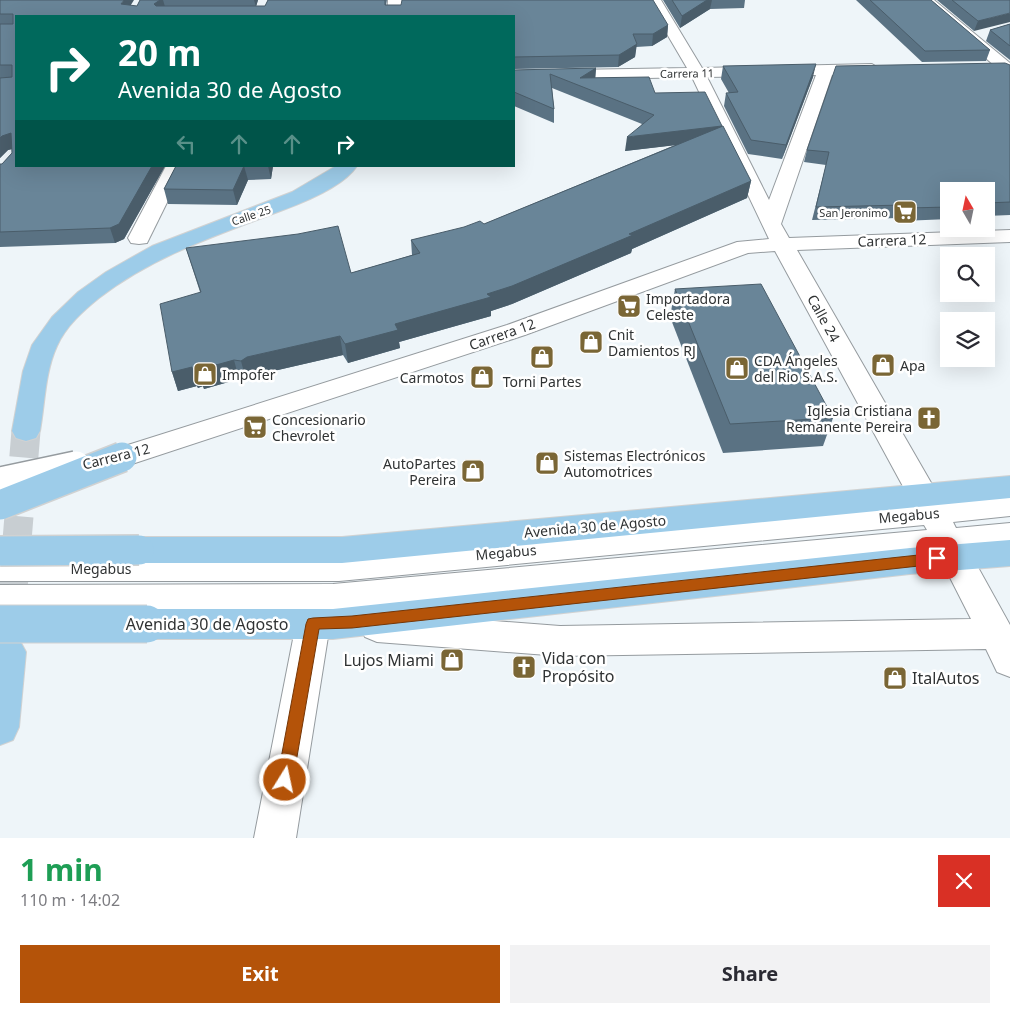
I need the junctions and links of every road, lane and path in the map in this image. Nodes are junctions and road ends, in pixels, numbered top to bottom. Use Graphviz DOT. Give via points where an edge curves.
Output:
graph roads {
  1 [pos="395,0"];
  2 [pos="654,0"];
  3 [pos="926,0"];
  4 [pos="394,15"];
  5 [pos="992,33"];
  6 [pos="973,38"];
  7 [pos="985,67"];
  8 [pos="1008,68"];
  9 [pos="886,69"];
  10 [pos="826,70"];
  11 [pos="697,72"];
  12 [pos="515,76"];
  13 [pos="176,167"];
  14 [pos="347,167"];
  15 [pos="777,234"];
  16 [pos="1009,238"];
  17 [pos="145,246"];
  18 [pos="26,431"];
  19 [pos="122,457"];
  20 [pos="0,482"];
  21 [pos="1010,488"];
  22 [pos="928,504"];
  23 [pos="0,505"];
  24 [pos="1010,505"];
  25 [pos="1010,535"];
  26 [pos="951,549"];
  27 [pos="0,550"];
  28 [pos="1010,553"];
  29 [pos="0,568"];
  30 [pos="0,600"];
  31 [pos="323,624"];
  32 [pos="4,638"];
  33 [pos="1003,648"];
  34 [pos="0,727"];
  35 [pos="275,838"];
  1 -- 4 [label="street"];
  2 -- 11 [label="street, Calle 24"];
  3 -- 6 [label="street"];
  5 -- 6 [label="street"];
  6 -- 8 [label="street"];
  7 -- 8 [label="street"];
  9 -- 10 [label="street, Carrera 11"];
  10 -- 11 [label="street, Carrera 11"];
  10 -- 15 [label="street"];
  11 -- 12 [label="street, Carrera 11"];
  11 -- 15 [label="street, Calle 24"];
  13 -- 17 [label="street"];
  14 -- 17 [label="main road, Calle 25" via="282,204 206,230"];
  15 -- 16 [label="street, Carrera 12"];
  15 -- 19 [label="street, Carrera 12" via="516,330"];
  15 -- 22 [label="street, Calle 24"];
  17 -- 18 [label="main road, Calle 25" via="74,307 53,331 41,352"];
  19 -- 20 [label="street, Carrera 12, bridge"];
  19 -- 23 [label="main road, bridge"];
  21 -- 22 [label="main road, Avenida 30 de Agosto"];
  22 -- 24 [label="street, Megabus"];
  22 -- 26 [label="street, Calle 24"];
  22 -- 27 [label="main road, Avenida 30 de Agosto, bridge" via="342,550"];
  22 -- 29 [label="street, Megabus" via="339,568"];
  25 -- 26 [label="street"];
  26 -- 28 [label="main road, Avenida 30 de Agosto"];
  26 -- 30 [label="street" via="333,598"];
  26 -- 31 [label="main road, Avenida 30 de Agosto"];
  26 -- 33 [label="street, Calle 24"];
  31 -- 32 [label="main road, Avenida 30 de Agosto, bridge" via="147,624"];
  31 -- 33 [label="street" via="560,641"];
  31 -- 35 [label="street"];
  32 -- 34 [label="main road"];
}
